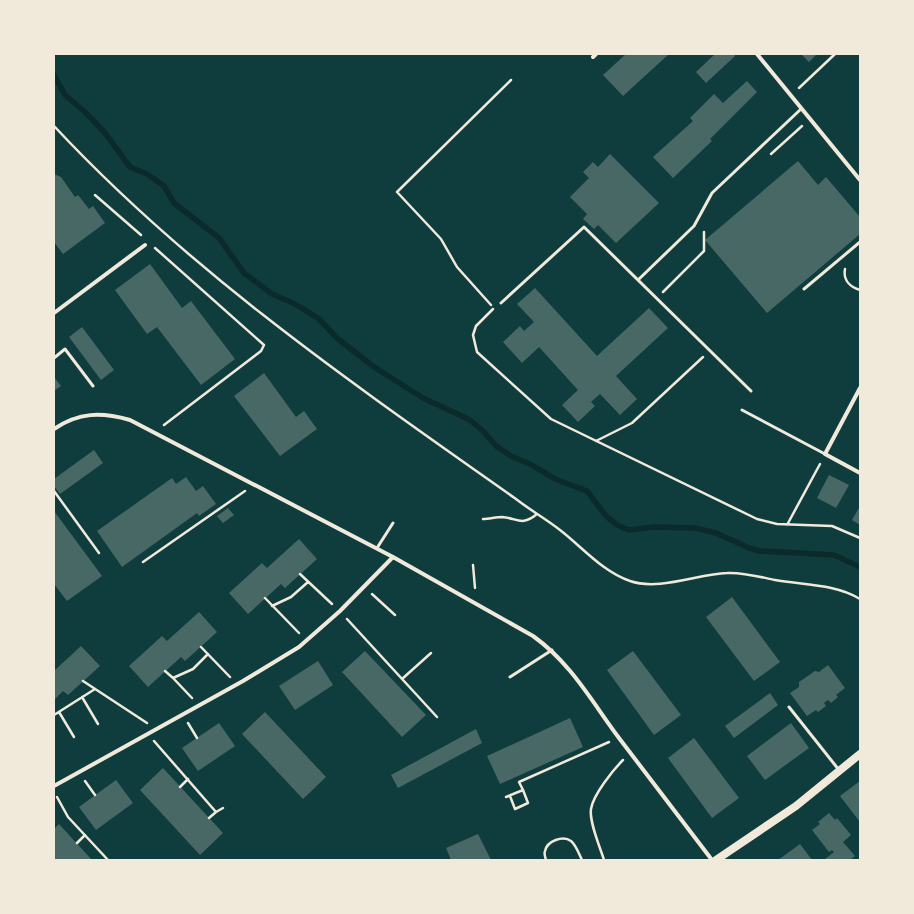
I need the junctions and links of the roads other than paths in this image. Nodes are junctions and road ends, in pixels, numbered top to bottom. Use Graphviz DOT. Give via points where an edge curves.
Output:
graph roads {
  1 [pos="756,54"];
  2 [pos="801,109"];
  3 [pos="860,180"];
  4 [pos="860,242"];
  5 [pos="145,245"];
  6 [pos="638,280"];
  7 [pos="804,289"];
  8 [pos="501,302"];
  9 [pos="54,313"];
  10 [pos="54,358"];
  11 [pos="93,386"];
  12 [pos="860,388"];
  13 [pos="751,392"];
  14 [pos="742,410"];
  15 [pos="54,429"];
  16 [pos="825,454"];
  17 [pos="860,473"];
  18 [pos="393,523"];
  19 [pos="377,548"];
  20 [pos="393,557"];
  21 [pos="552,650"];
  22 [pos="510,677"];
  23 [pos="789,707"];
  24 [pos="860,754"];
  25 [pos="840,771"];
  26 [pos="54,786"];
  27 [pos="712,860"];
  28 [pos="716,860"];
  1 -- 2 [label="street"];
  2 -- 3 [label="street"];
  2 -- 6 [label="lane" via="712,193 694,226"];
  4 -- 7 [label="lane"];
  5 -- 9 [label="street"];
  6 -- 8 [label="lane" via="584,226"];
  6 -- 13 [label="lane"];
  10 -- 11 [label="lane" via="66,349"];
  12 -- 16 [label="street"];
  14 -- 16 [label="lane"];
  15 -- 19 [label="street" via="67,421 97,414 130,420"];
  16 -- 17 [label="street"];
  18 -- 19 [label="lane"];
  19 -- 20 [label="street"];
  20 -- 21 [label="street" via="533,636"];
  20 -- 26 [label="street" via="340,611 299,647 238,685"];
  21 -- 22 [label="lane"];
  21 -- 27 [label="street" via="583,686 630,753"];
  23 -- 25 [label="lane"];
  24 -- 25 [label="main road"];
  25 -- 28 [label="main road" via="796,806"];
}
